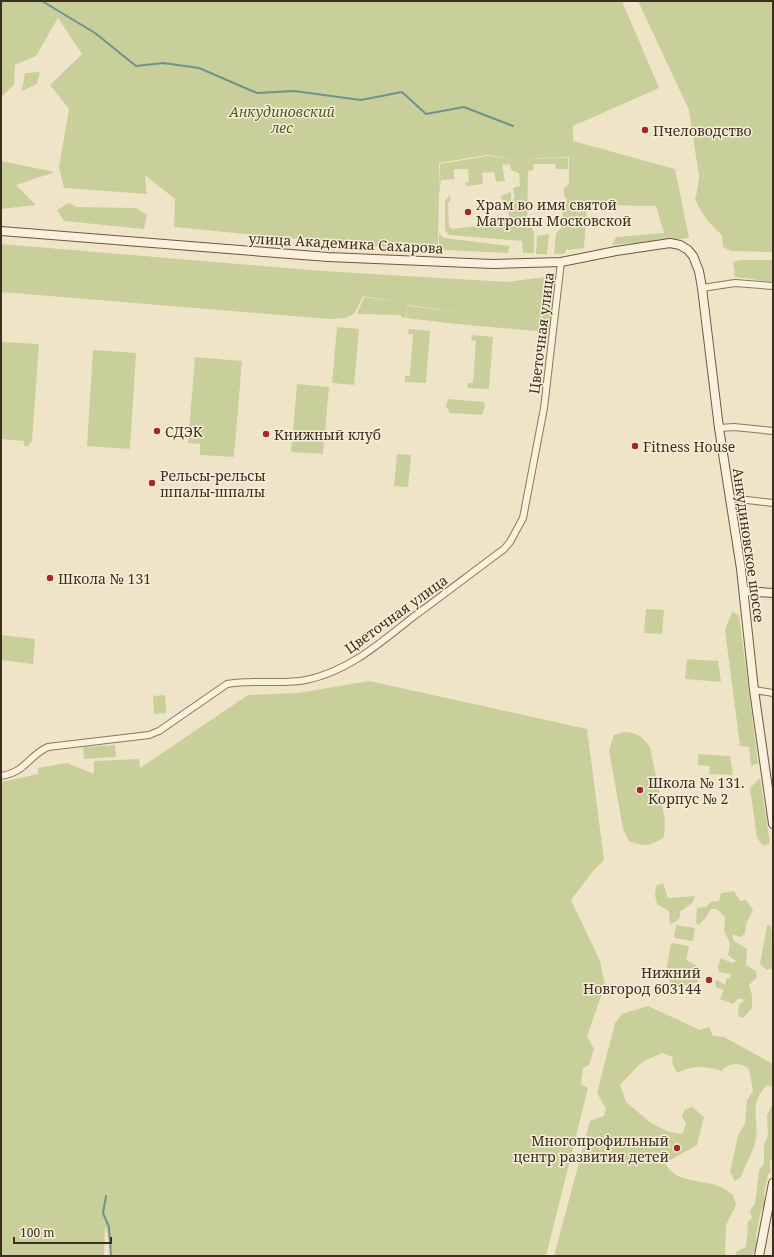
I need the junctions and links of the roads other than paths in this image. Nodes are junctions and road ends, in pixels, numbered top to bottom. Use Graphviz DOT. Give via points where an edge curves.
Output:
graph roads {
  1 [pos="1,231"];
  2 [pos="688,250"];
  3 [pos="561,262"];
  4 [pos="773,286"];
  5 [pos="702,288"];
  6 [pos="719,428"];
  7 [pos="773,431"];
  8 [pos="730,498"];
  9 [pos="773,503"];
  10 [pos="744,591"];
  11 [pos="773,593"];
  12 [pos="754,690"];
  13 [pos="773,693"];
  14 [pos="1,776"];
  15 [pos="773,824"];
  16 [pos="773,1183"];
  17 [pos="759,1256"];
  1 -- 3 [label="main road, улица Академика Сахарова" via="328,257 493,264"];
  2 -- 3 [label="main road, улица Академика Сахарова" via="680,245 670,244"];
  2 -- 5 [label="main road, Анкудиновское шоссе" via="699,271"];
  3 -- 14 [label="street, Цветочная улица" via="544,408 523,518 504,549 374,649 348,664 307,680 227,684 159,731 149,735 48,747 41,750 21,769"];
  4 -- 5 [label="street" via="735,283"];
  5 -- 6 [label="main road, Анкудиновское шоссе"];
  6 -- 7 [label="street"];
  6 -- 8 [label="main road, Анкудиновское шоссе"];
  8 -- 9 [label="street"];
  8 -- 10 [label="main road, Анкудиновское шоссе"];
  10 -- 11 [label="main road"];
  10 -- 12 [label="main road, Анкудиновское шоссе"];
  12 -- 13 [label="street"];
  12 -- 15 [label="main road, Анкудиновское шоссе"];
  16 -- 17 [label="main road"];
}
